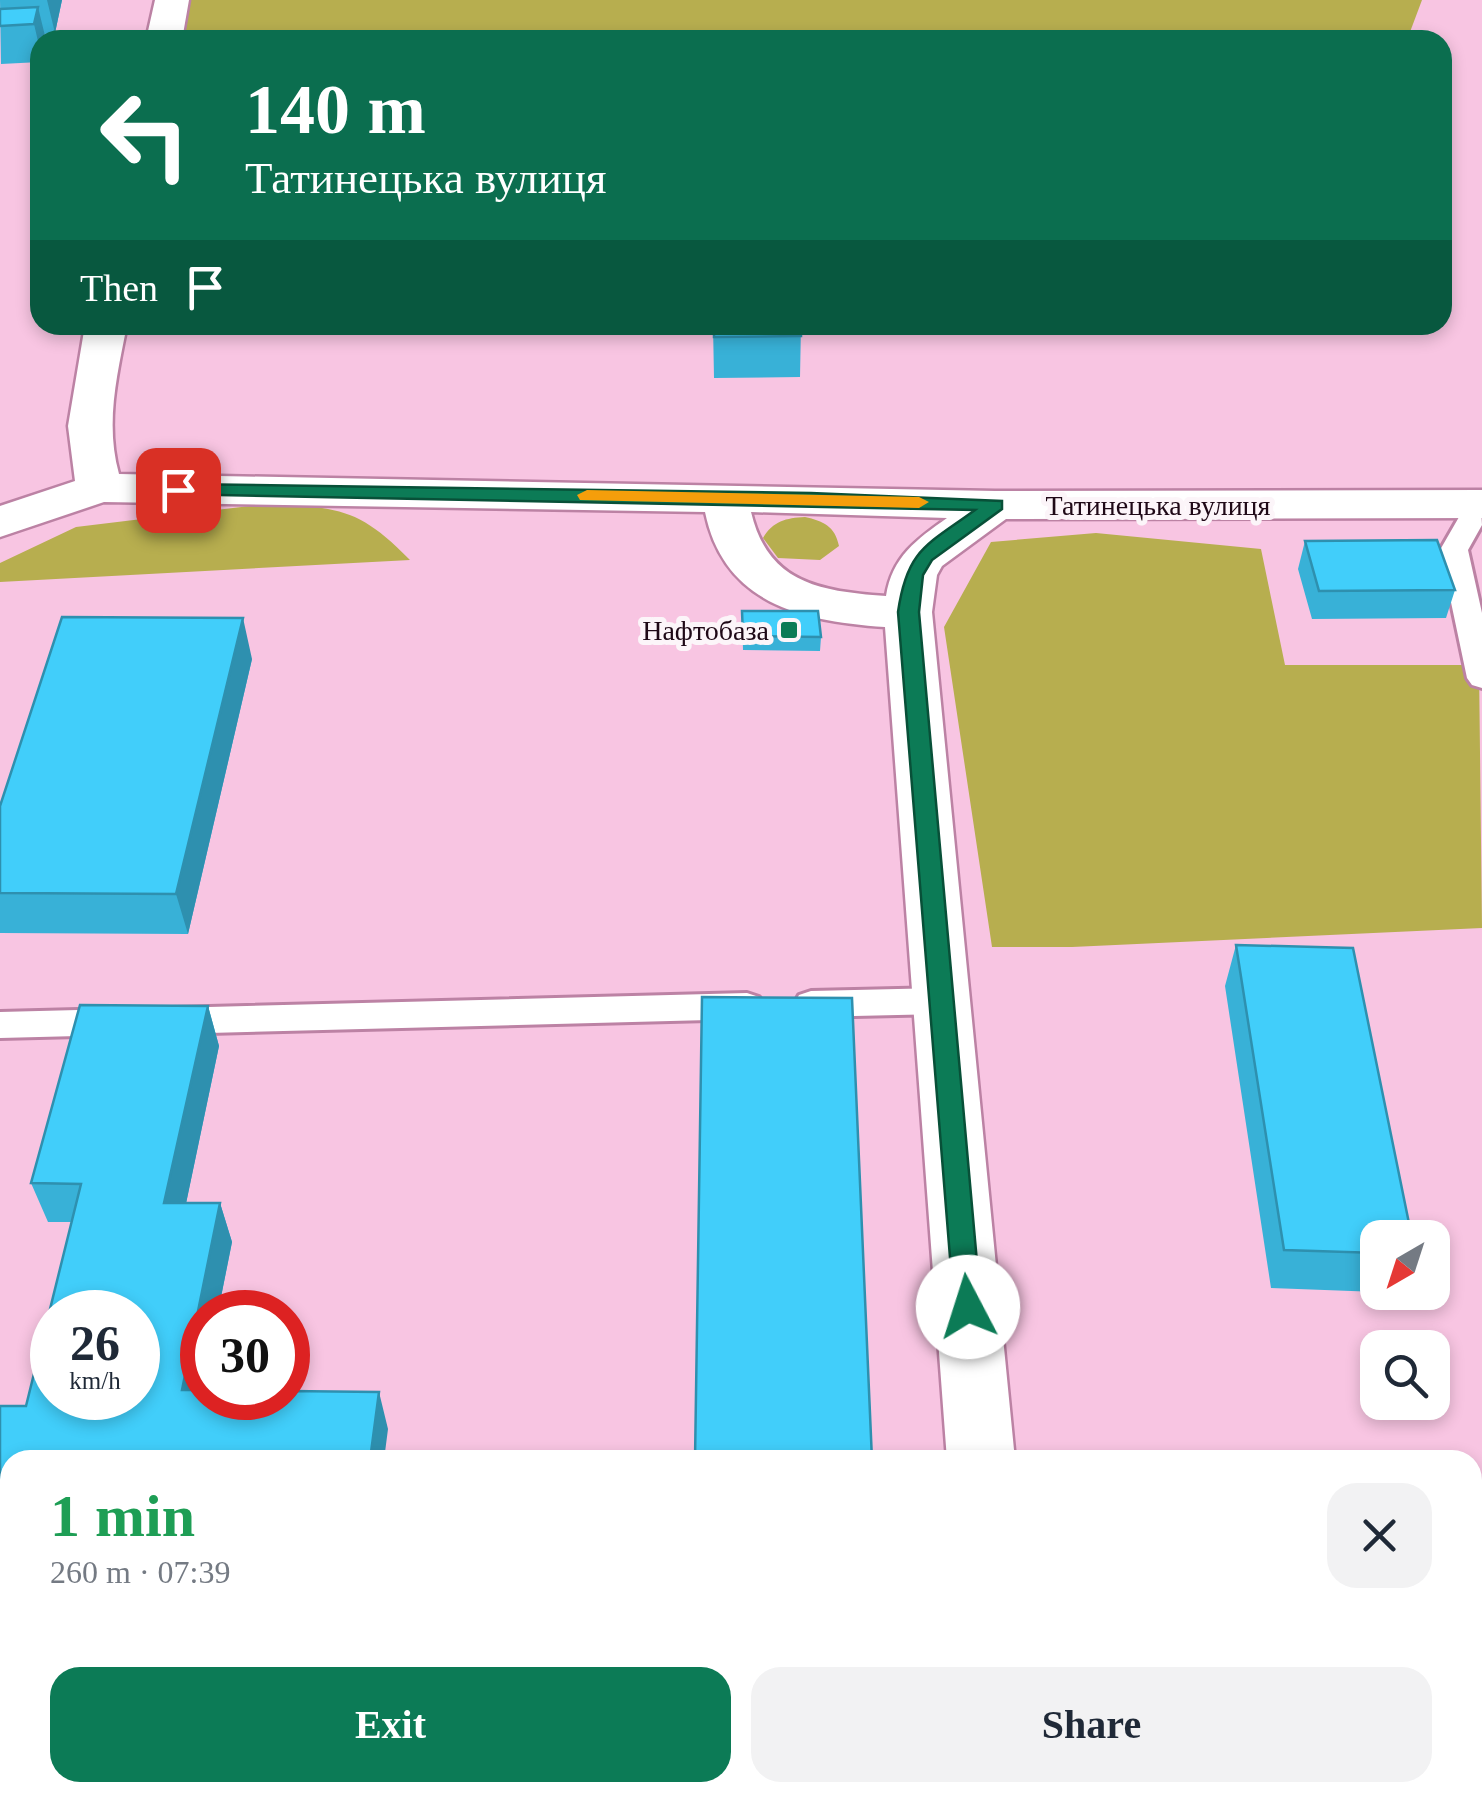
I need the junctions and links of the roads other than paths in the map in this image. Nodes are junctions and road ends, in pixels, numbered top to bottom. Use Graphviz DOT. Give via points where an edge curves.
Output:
graph roads {
  1 [pos="172,0"];
  2 [pos="166,30"];
  3 [pos="104,335"];
  4 [pos="100,488"];
  5 [pos="724,498"];
  6 [pos="1481,504"];
  7 [pos="995,505"];
  8 [pos="0,522"];
  9 [pos="908,612"];
  10 [pos="1482,678"];
  11 [pos="942,1001"];
  12 [pos="0,1025"];
  13 [pos="979,1450"];
  1 -- 2 [label="street"];
  3 -- 4 [label="street" via="86,424"];
  4 -- 5 [label="street, Татинецька вулиця"];
  4 -- 8 [label="street, Татинецька вулиця"];
  5 -- 7 [label="street, Татинецька вулиця"];
  5 -- 9 [label="street" via="736,544 765,578 861,612"];
  6 -- 7 [label="street, Татинецька вулиця"];
  6 -- 10 [label="lane" via="1454,550"];
  7 -- 9 [label="street" via="924,556 913,575"];
  9 -- 11 [label="street"];
  11 -- 12 [label="lane"];
  11 -- 13 [label="street"];
}
